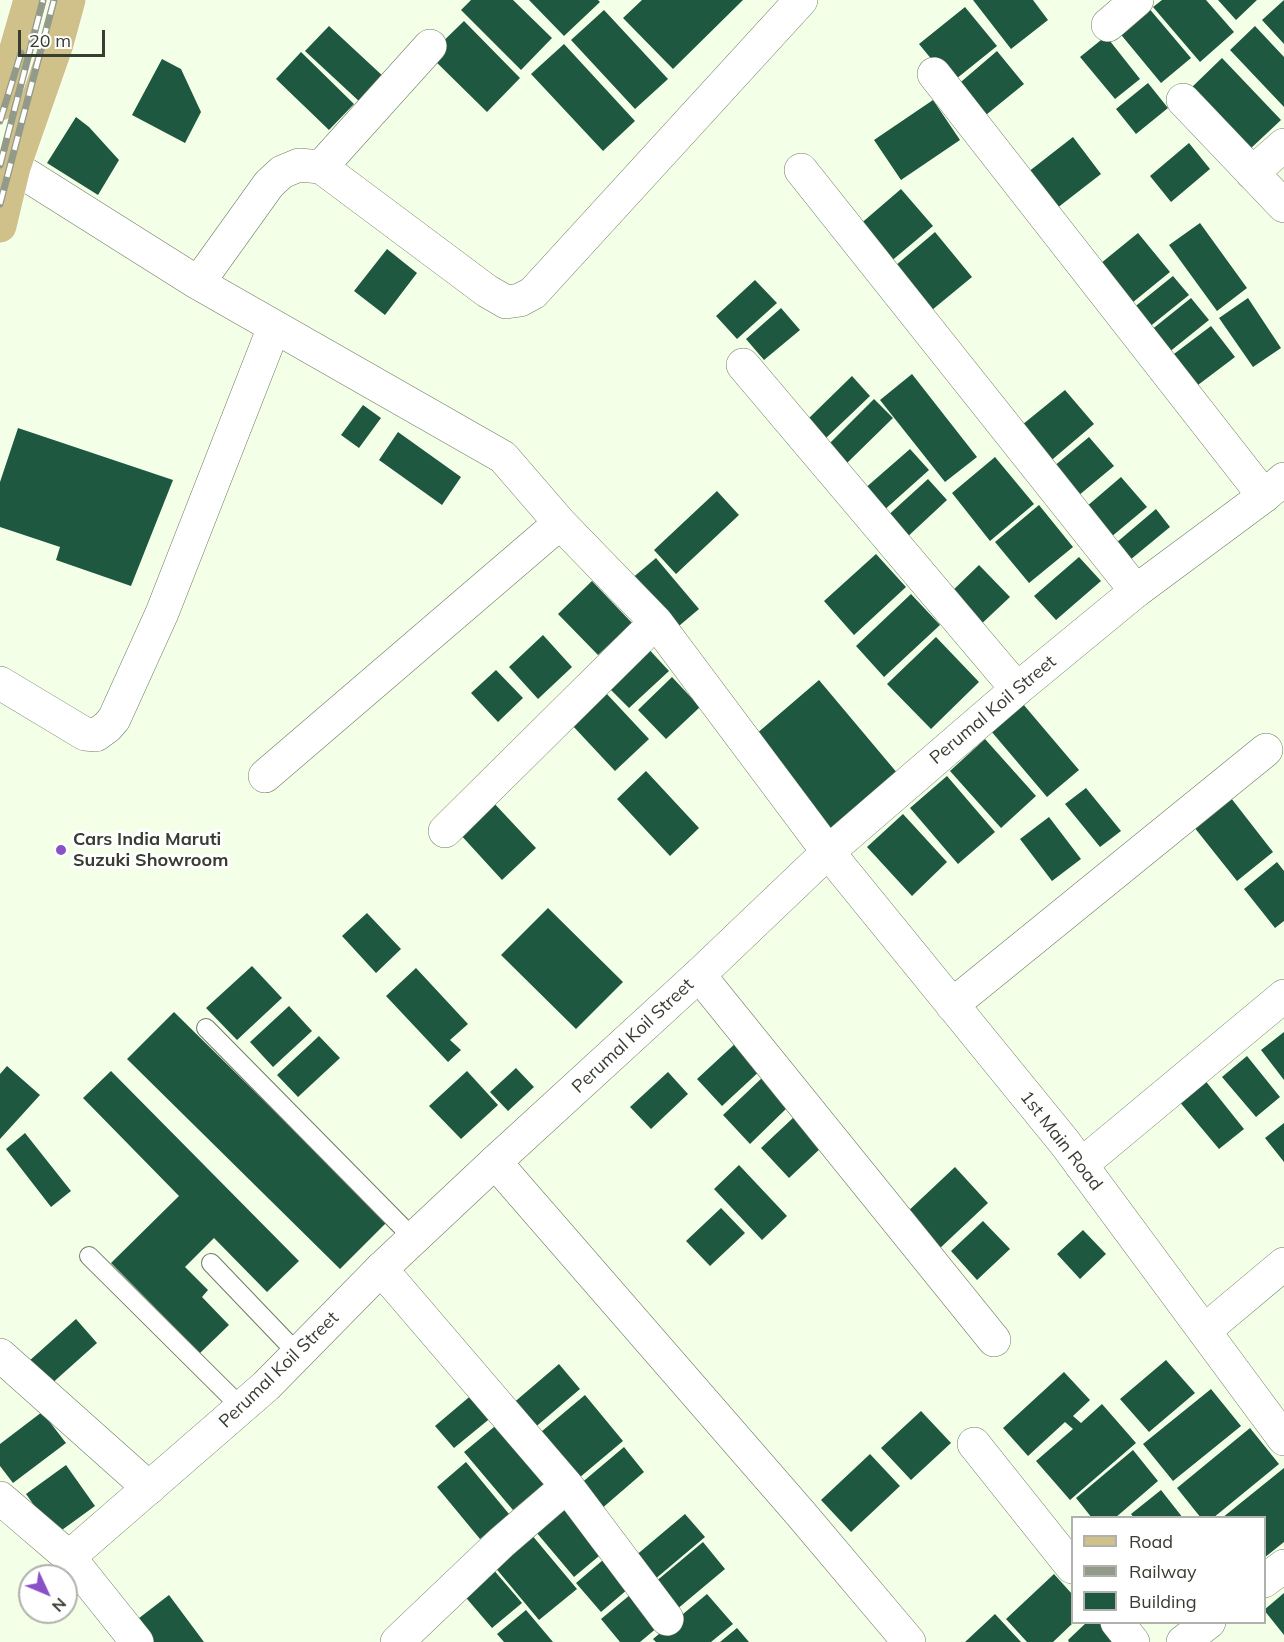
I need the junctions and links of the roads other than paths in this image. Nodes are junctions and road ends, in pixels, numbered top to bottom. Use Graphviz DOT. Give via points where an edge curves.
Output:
graph roads {
  1 [pos="30,0"];
  2 [pos="69,0"];
  3 [pos="801,0"];
  4 [pos="1137,0"];
  5 [pos="1108,25"];
  6 [pos="430,46"];
  7 [pos="934,74"];
  8 [pos="1183,100"];
  9 [pos="0,104"];
  10 [pos="1284,145"];
  11 [pos="14,167"];
  12 [pos="321,167"];
  13 [pos="801,170"];
  14 [pos="1252,173"];
  15 [pos="1284,206"];
  16 [pos="0,226"];
  17 [pos="198,283"];
  18 [pos="274,327"];
  19 [pos="743,365"];
  20 [pos="1274,488"];
  21 [pos="561,523"];
  22 [pos="1136,591"];
  23 [pos="656,622"];
  24 [pos="0,683"];
  25 [pos="1017,689"];
  26 [pos="1266,750"];
  27 [pos="265,776"];
  28 [pos="446,831"];
  29 [pos="828,852"];
  30 [pos="699,975"];
  31 [pos="1284,996"];
  32 [pos="952,1005"];
  33 [pos="206,1028"];
  34 [pos="495,1162"];
  35 [pos="1081,1165"];
  36 [pos="414,1239"];
  37 [pos="89,1256"];
  38 [pos="211,1263"];
  39 [pos="1284,1264"];
  40 [pos="381,1269"];
  41 [pos="1204,1331"];
  42 [pos="994,1340"];
  43 [pos="298,1354"];
  44 [pos="0,1355"];
  45 [pos="242,1408"];
  46 [pos="1284,1439"];
  47 [pos="974,1444"];
  48 [pos="567,1486"];
  49 [pos="149,1488"];
  50 [pos="6,1513"];
  51 [pos="69,1557"];
  52 [pos="1071,1566"];
  53 [pos="1284,1566"];
  54 [pos="1266,1580"];
  55 [pos="667,1619"];
  56 [pos="1118,1624"];
  57 [pos="1208,1624"];
  58 [pos="136,1642"];
  59 [pos="397,1642"];
  60 [pos="909,1642"];
  61 [pos="1133,1642"];
  62 [pos="1183,1642"];
  1 -- 9 [label="main road"];
  2 -- 11 [label="main road"];
  3 -- 12 [label="street" via="533,294 520,300 506,302 487,291"];
  4 -- 5 [label="street"];
  6 -- 12 [label="street"];
  7 -- 20 [label="street"];
  8 -- 14 [label="street"];
  10 -- 14 [label="street"];
  11 -- 16 [label="main road"];
  11 -- 17 [label="street, 1st Main Road"];
  12 -- 17 [label="street" via="299,165 282,172 269,184"];
  13 -- 22 [label="street"];
  14 -- 15 [label="street"];
  17 -- 18 [label="street, 1st Main Road"];
  18 -- 21 [label="street, 1st Main Road" via="503,457"];
  18 -- 24 [label="street" via="162,613 114,718 96,735 85,734"];
  19 -- 25 [label="street"];
  20 -- 22 [label="street, Perumal Koil Street"];
  21 -- 23 [label="street, 1st Main Road"];
  21 -- 27 [label="street"];
  22 -- 25 [label="street, Perumal Koil Street"];
  23 -- 28 [label="street"];
  23 -- 29 [label="street, 1st Main Road"];
  25 -- 29 [label="street, Perumal Koil Street"];
  26 -- 32 [label="street"];
  29 -- 30 [label="street, Perumal Koil Street"];
  29 -- 32 [label="street, 1st Main Road"];
  30 -- 34 [label="street, Perumal Koil Street"];
  30 -- 42 [label="street"];
  31 -- 35 [label="street"];
  32 -- 35 [label="street, 1st Main Road"];
  33 -- 36 [label="lane"];
  34 -- 36 [label="street, Perumal Koil Street"];
  34 -- 60 [label="street"];
  35 -- 41 [label="street, 1st Main Road"];
  36 -- 40 [label="street, Perumal Koil Street"];
  37 -- 45 [label="lane"];
  38 -- 43 [label="lane"];
  39 -- 41 [label="street"];
  40 -- 43 [label="street, Perumal Koil Street"];
  40 -- 48 [label="street"];
  41 -- 46 [label="street, 1st Main Road"];
  43 -- 45 [label="street, Perumal Koil Street"];
  44 -- 49 [label="street"];
  45 -- 49 [label="street, Perumal Koil Street"];
  47 -- 52 [label="street"];
  48 -- 55 [label="street"];
  48 -- 59 [label="street"];
  49 -- 51 [label="street, Perumal Koil Street"];
  50 -- 51 [label="street"];
  51 -- 58 [label="street"];
  53 -- 54 [label="street"];
  56 -- 61 [label="street"];
  57 -- 62 [label="street"];
}
